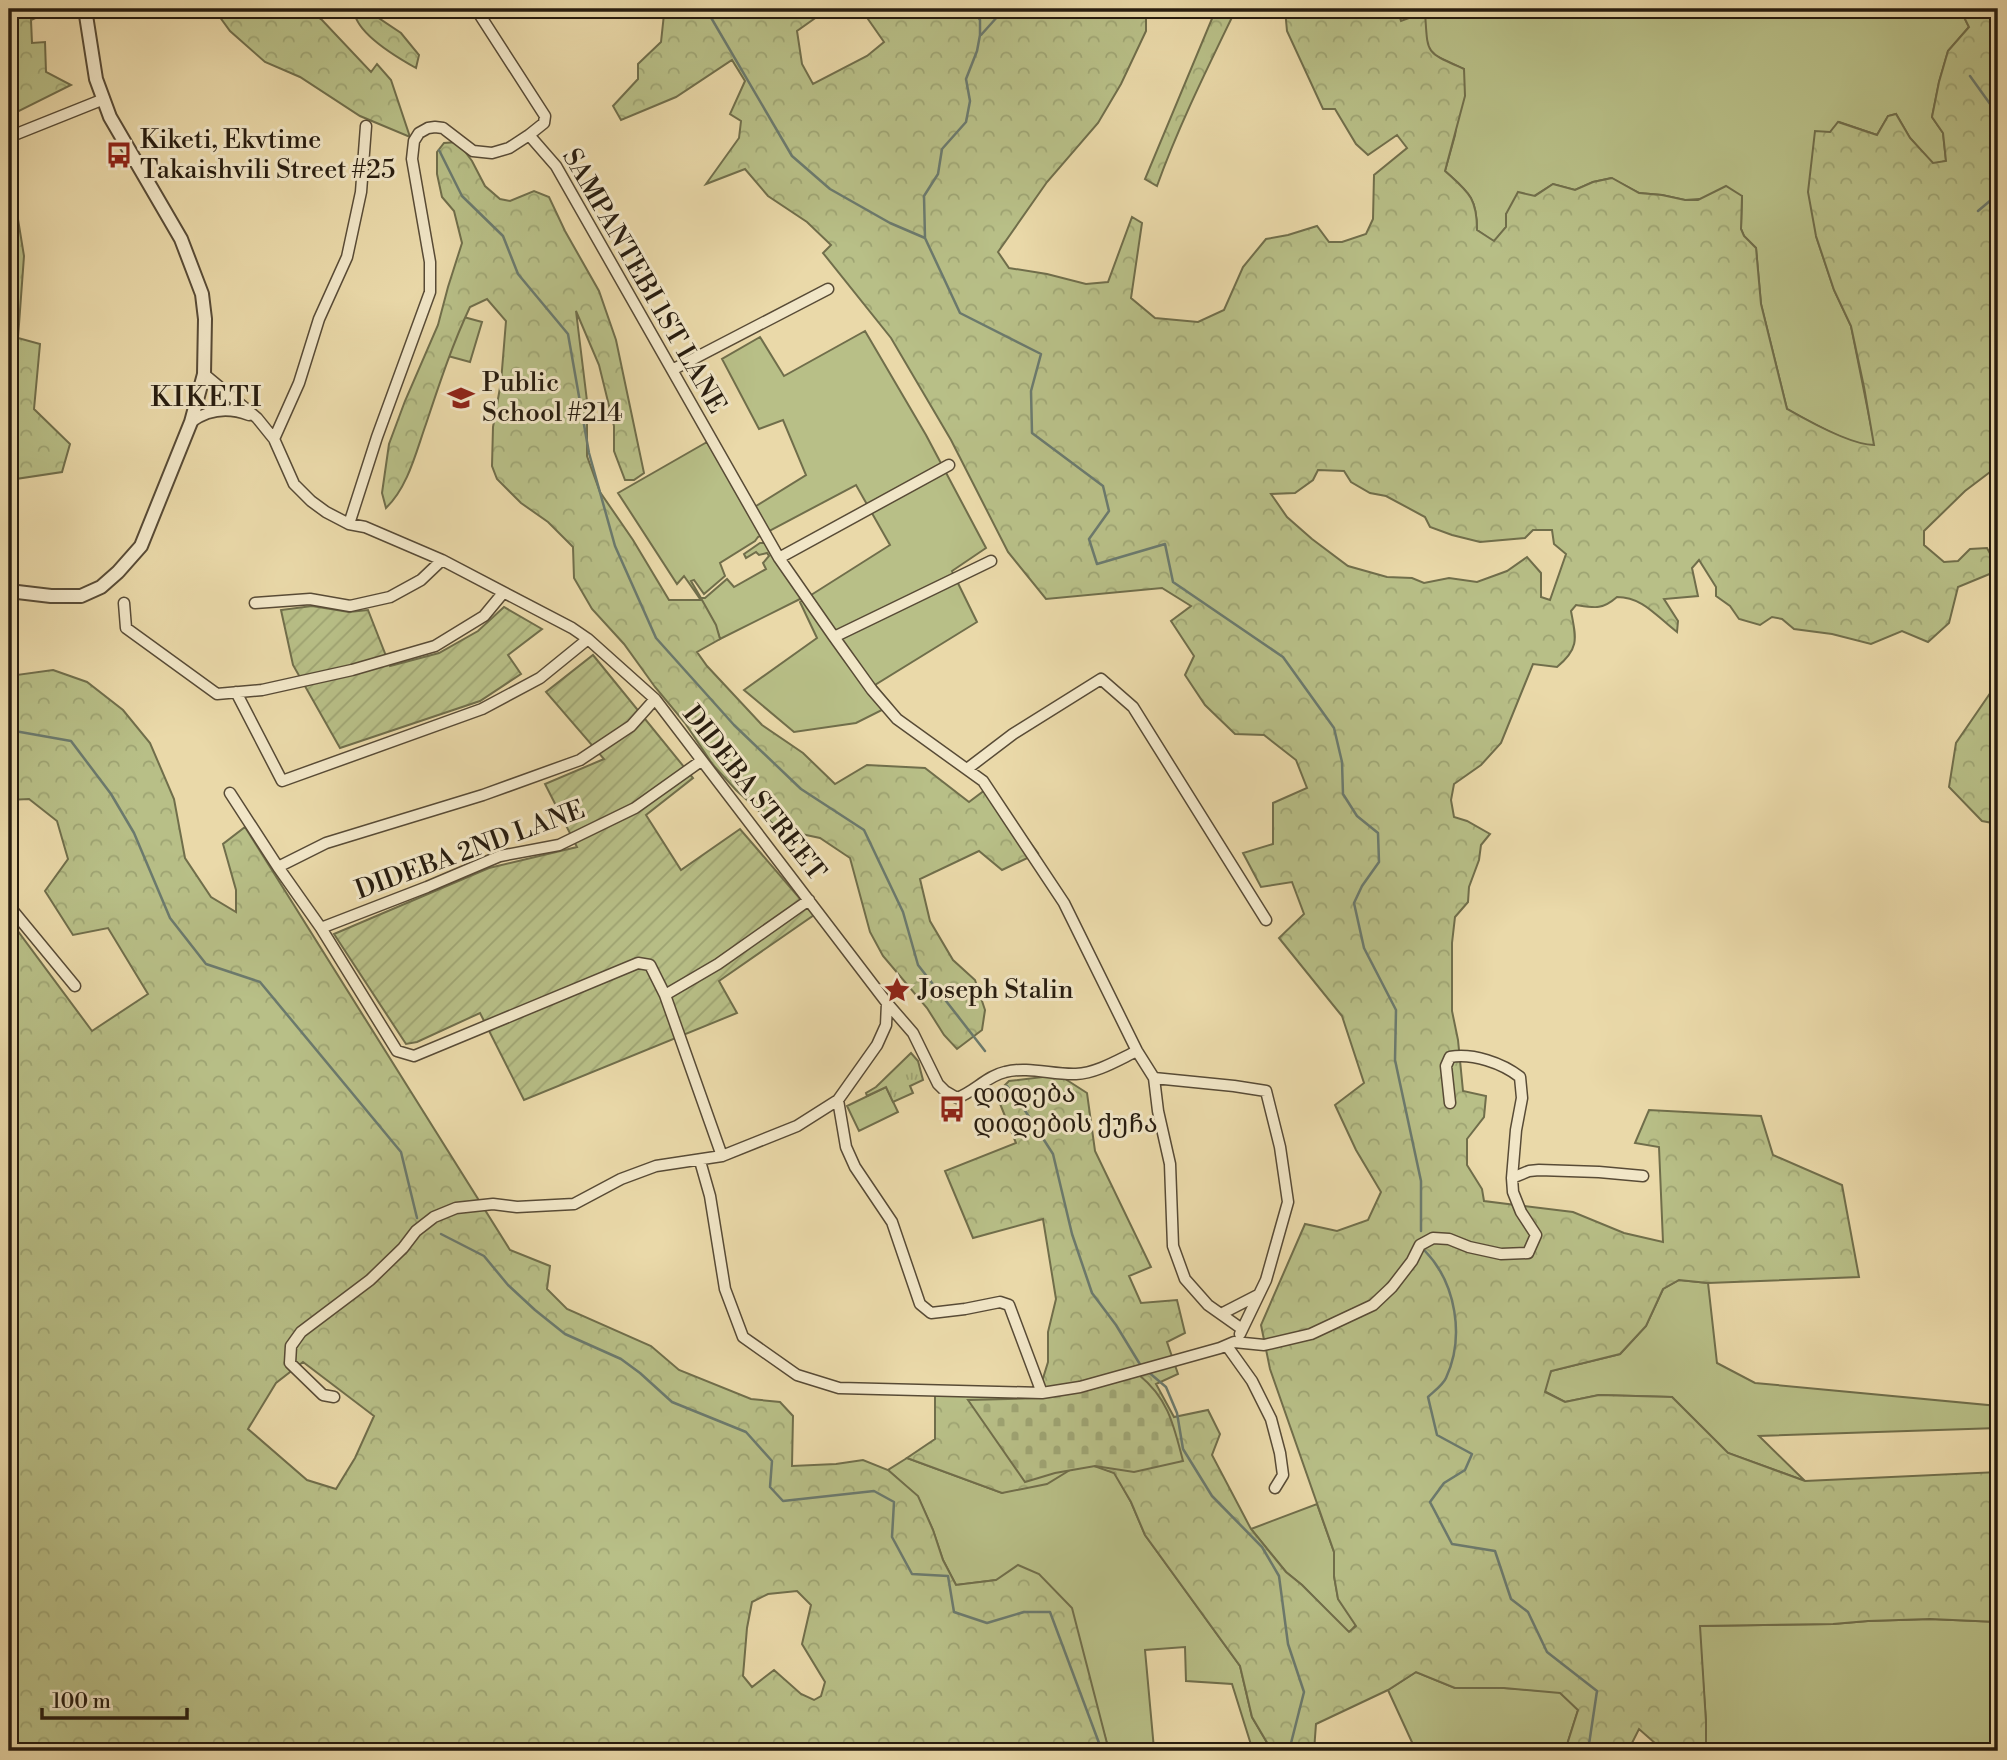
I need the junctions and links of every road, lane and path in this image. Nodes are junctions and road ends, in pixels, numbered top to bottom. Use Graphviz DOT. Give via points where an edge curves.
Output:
graph roads {
  1 [pos="85,9"];
  2 [pos="476,9"];
  3 [pos="104,99"];
  4 [pos="366,126"];
  5 [pos="529,135"];
  6 [pos="9,137"];
  7 [pos="828,289"];
  8 [pos="672,370"];
  9 [pos="204,374"];
  10 [pos="257,418"];
  11 [pos="191,422"];
  12 [pos="274,439"];
  13 [pos="949,465"];
  14 [pos="349,524"];
  15 [pos="779,558"];
  16 [pos="442,560"];
  17 [pos="991,561"];
  18 [pos="9,591"];
  19 [pos="503,593"];
  20 [pos="124,603"];
  21 [pos="255,603"];
  22 [pos="834,638"];
  23 [pos="588,639"];
  24 [pos="236,692"];
  25 [pos="655,699"];
  26 [pos="701,761"];
  27 [pos="967,769"];
  28 [pos="230,793"];
  29 [pos="278,867"];
  30 [pos="809,900"];
  31 [pos="9,906"];
  32 [pos="1266,920"];
  33 [pos="321,928"];
  34 [pos="75,986"];
  35 [pos="665,995"];
  36 [pos="887,1003"];
  37 [pos="1137,1051"];
  38 [pos="1154,1078"];
  39 [pos="838,1100"];
  40 [pos="1450,1103"];
  41 [pos="722,1156"];
  42 [pos="701,1160"];
  43 [pos="1643,1176"];
  44 [pos="1511,1178"];
  45 [pos="1258,1294"];
  46 [pos="1221,1314"];
  47 [pos="1242,1329"];
  48 [pos="1230,1344"];
  49 [pos="1041,1393"];
  50 [pos="334,1397"];
  51 [pos="1275,1488"];
  1 -- 3 [label="street" via="96,79"];
  2 -- 5 [label="street" via="545,116 544,123"];
  3 -- 6 [label="street"];
  3 -- 9 [label="street" via="181,239 202,294"];
  4 -- 12 [label="street" via="361,192 347,257"];
  5 -- 8 [label="street, SAMPANTEBI 1ST LANE" via="556,166"];
  5 -- 14 [label="street, SAMPANTEBI 1ST LANE" via="492,153 473,151 443,128 428,128 414,141 412,159 430,262 430,292"];
  7 -- 8 [label="street"];
  8 -- 15 [label="street, SAMPANTEBI 1ST LANE"];
  9 -- 10 [label="street, DIDEBA STREET"];
  9 -- 11 [label="street"];
  10 -- 11 [label="street" via="224,409 204,413"];
  10 -- 12 [label="street, DIDEBA STREET"];
  11 -- 18 [label="street" via="141,546 102,587 80,596"];
  12 -- 14 [label="street, DIDEBA STREET" via="293,484"];
  13 -- 15 [label="street"];
  14 -- 16 [label="street, DIDEBA STREET"];
  15 -- 22 [label="street, SAMPANTEBI 1ST LANE"];
  16 -- 19 [label="street, DIDEBA STREET"];
  16 -- 21 [label="street" via="421,580 390,597 350,606 310,599"];
  17 -- 22 [label="street"];
  19 -- 23 [label="street, DIDEBA STREET"];
  19 -- 24 [label="street" via="484,616 435,646 352,670"];
  20 -- 24 [label="street" via="126,628 217,694"];
  22 -- 27 [label="street, SAMPANTEBI 1ST LANE" via="897,719"];
  23 -- 24 [label="street" via="540,678 482,709 282,781"];
  23 -- 25 [label="street, DIDEBA STREET"];
  25 -- 26 [label="street, DIDEBA STREET"];
  25 -- 29 [label="street" via="631,726 580,760 326,843"];
  26 -- 30 [label="street, DIDEBA STREET"];
  26 -- 33 [label="street, DIDEBA 2ND LANE" via="635,808 559,845 500,856"];
  27 -- 32 [label="street" via="1101,679 1133,707"];
  27 -- 37 [label="street, SAMPANTEBI 1ST LANE" via="983,781 1064,903"];
  28 -- 29 [label="street"];
  29 -- 33 [label="street"];
  30 -- 35 [label="street" via="719,964"];
  30 -- 36 [label="street, DIDEBA STREET"];
  31 -- 34 [label="street"];
  33 -- 35 [label="street" via="397,1051 414,1056 638,963 650,965"];
  35 -- 41 [label="street"];
  36 -- 37 [label="street, DIDEBA STREET" via="913,1032 944,1091 957,1098 1004,1072 1077,1074"];
  36 -- 39 [label="street" via="886,1025 877,1045"];
  37 -- 38 [label="street"];
  38 -- 45 [label="street" via="1266,1091 1288,1202"];
  38 -- 46 [label="street" via="1170,1164 1173,1246 1185,1279"];
  39 -- 41 [label="street" via="797,1126"];
  39 -- 49 [label="street" via="846,1147 892,1222 920,1304 932,1313 1000,1302 1009,1306"];
  40 -- 44 [label="street" via="1446,1066 1450,1056 1507,1067 1520,1077 1521,1108"];
  41 -- 42 [label="street"];
  42 -- 49 [label="street" via="725,1289 743,1337 797,1375 839,1388"];
  42 -- 50 [label="street" via="656,1166 574,1204 492,1204 456,1208 434,1217 370,1280 301,1332 291,1346 290,1363 323,1395"];
  43 -- 44 [label="street" via="1539,1170"];
  44 -- 48 [label="street" via="1521,1212 1536,1235 1528,1253 1501,1254 1433,1238 1420,1245 1392,1287 1373,1305 1311,1334 1264,1345"];
  45 -- 46 [label="street"];
  45 -- 47 [label="street"];
  46 -- 47 [label="street"];
  47 -- 48 [label="street"];
  48 -- 49 [label="street" via="1080,1387"];
  48 -- 51 [label="street" via="1271,1419 1283,1475"];
}
